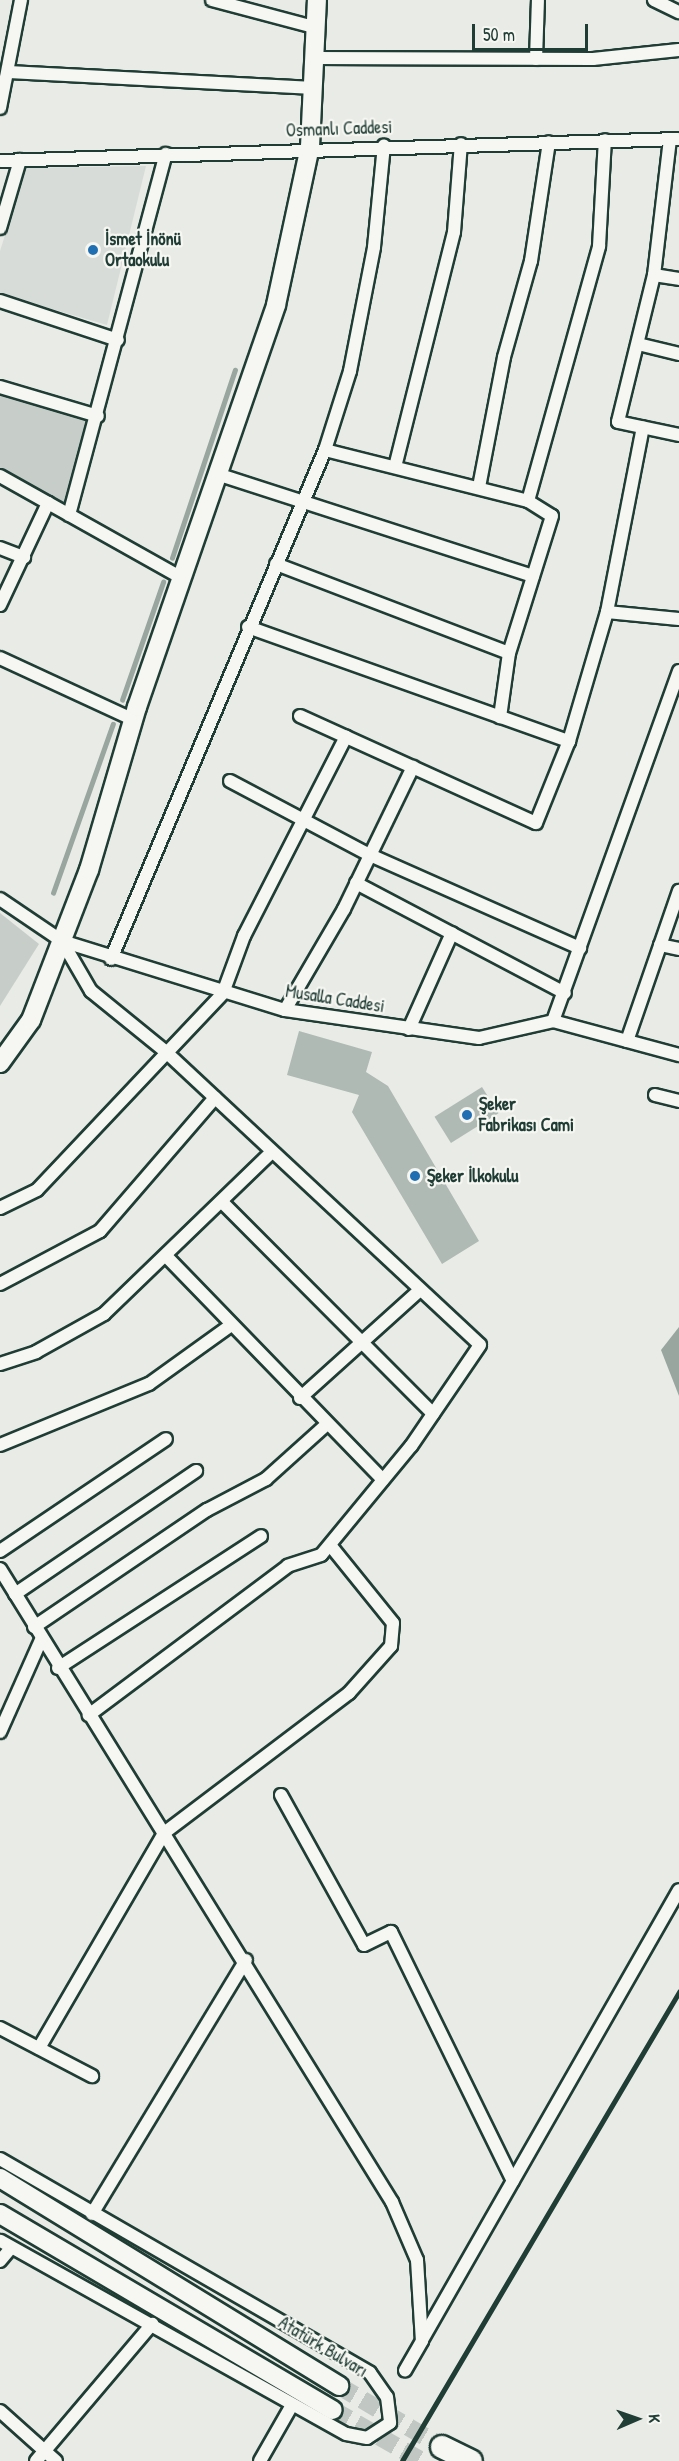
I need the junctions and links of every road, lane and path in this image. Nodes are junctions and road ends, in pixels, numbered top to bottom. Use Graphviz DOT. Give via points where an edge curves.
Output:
graph roads {
  1 [pos="21,0"];
  2 [pos="212,0"];
  3 [pos="317,0"];
  4 [pos="538,0"];
  5 [pos="654,0"];
  6 [pos="679,12"];
  7 [pos="317,28"];
  8 [pos="679,50"];
  9 [pos="315,58"];
  10 [pos="536,59"];
  11 [pos="7,63"];
  12 [pos="313,88"];
  13 [pos="0,108"];
  14 [pos="675,139"];
  15 [pos="605,140"];
  16 [pos="549,142"];
  17 [pos="461,144"];
  18 [pos="384,145"];
  19 [pos="310,147"];
  20 [pos="166,154"];
  21 [pos="20,160"];
  22 [pos="0,161"];
  23 [pos="0,228"];
  24 [pos="654,275"];
  25 [pos="679,279"];
  26 [pos="0,301"];
  27 [pos="118,340"];
  28 [pos="638,344"];
  29 [pos="679,354"];
  30 [pos="0,387"];
  31 [pos="98,416"];
  32 [pos="643,427"];
  33 [pos="679,435"];
  34 [pos="326,450"];
  35 [pos="396,463"];
  36 [pos="217,474"];
  37 [pos="0,476"];
  38 [pos="479,487"];
  39 [pos="528,501"];
  40 [pos="303,502"];
  41 [pos="48,503"];
  42 [pos="69,515"];
  43 [pos="0,548"];
  44 [pos="24,557"];
  45 [pos="276,564"];
  46 [pos="533,576"];
  47 [pos="182,578"];
  48 [pos="0,604"];
  49 [pos="607,612"];
  50 [pos="679,619"];
  51 [pos="248,627"];
  52 [pos="509,653"];
  53 [pos="0,658"];
  54 [pos="679,670"];
  55 [pos="300,716"];
  56 [pos="500,717"];
  57 [pos="134,720"];
  58 [pos="346,737"];
  59 [pos="569,741"];
  60 [pos="413,767"];
  61 [pos="230,781"];
  62 [pos="305,817"];
  63 [pos="370,855"];
  64 [pos="356,883"];
  65 [pos="679,891"];
  66 [pos="0,899"];
  67 [pos="452,933"];
  68 [pos="62,941"];
  69 [pos="660,945"];
  70 [pos="580,948"];
  71 [pos="679,950"];
  72 [pos="111,959"];
  73 [pos="223,993"];
  74 [pos="565,993"];
  75 [pos="285,1010"];
  76 [pos="553,1021"];
  77 [pos="409,1029"];
  78 [pos="627,1041"];
  79 [pos="166,1052"];
  80 [pos="679,1055"];
  81 [pos="0,1063"];
  82 [pos="656,1095"];
  83 [pos="215,1098"];
  84 [pos="679,1101"];
  85 [pos="272,1152"];
  86 [pos="222,1202"];
  87 [pos="0,1208"];
  88 [pos="167,1257"];
  89 [pos="0,1284"];
  90 [pos="420,1290"];
  91 [pos="231,1325"];
  92 [pos="360,1344"];
  93 [pos="0,1364"];
  94 [pos="300,1398"];
  95 [pos="433,1414"];
  96 [pos="327,1425"];
  97 [pos="166,1439"];
  98 [pos="0,1445"];
  99 [pos="196,1471"];
  100 [pos="383,1480"];
  101 [pos="261,1536"];
  102 [pos="330,1545"];
  103 [pos="0,1551"];
  104 [pos="0,1569"];
  105 [pos="15,1594"];
  106 [pos="34,1627"];
  107 [pos="41,1640"];
  108 [pos="58,1668"];
  109 [pos="89,1715"];
  110 [pos="0,1732"];
  111 [pos="281,1794"];
  112 [pos="164,1833"];
  113 [pos="679,1890"];
  114 [pos="246,1959"];
  115 [pos="0,2028"];
  116 [pos="39,2048"];
  117 [pos="92,2076"];
  118 [pos="0,2159"];
  119 [pos="0,2178"];
  120 [pos="513,2181"];
  121 [pos="0,2214"];
  122 [pos="92,2214"];
  123 [pos="5,2245"];
  124 [pos="0,2261"];
  125 [pos="152,2324"];
  126 [pos="422,2341"];
  127 [pos="405,2371"];
  128 [pos="339,2386"];
  129 [pos="292,2405"];
  130 [pos="333,2410"];
  131 [pos="0,2411"];
  132 [pos="442,2447"];
  133 [pos="45,2449"];
  134 [pos="36,2461"];
  135 [pos="56,2461"];
  136 [pos="260,2461"];
  137 [pos="469,2461"];
  1 -- 11 [label="street"];
  2 -- 7 [label="street"];
  3 -- 7 [label="street"];
  4 -- 10 [label="street"];
  5 -- 6 [label="street"];
  7 -- 9 [label="street"];
  8 -- 10 [label="street" via="592,60"];
  9 -- 10 [label="street"];
  9 -- 12 [label="street"];
  11 -- 12 [label="street"];
  11 -- 13 [label="street"];
  12 -- 19 [label="street"];
  14 -- 15 [label="street, Osmanlı Caddesi"];
  14 -- 24 [label="street"];
  15 -- 16 [label="street, Osmanlı Caddesi"];
  15 -- 39 [label="street" via="599,246"];
  16 -- 17 [label="street, Osmanlı Caddesi"];
  16 -- 38 [label="street" via="531,261 504,357"];
  17 -- 18 [label="street, Osmanlı Caddesi"];
  17 -- 35 [label="street" via="454,232"];
  18 -- 19 [label="street, Osmanlı Caddesi"];
  18 -- 34 [label="street" via="374,247 350,371"];
  19 -- 20 [label="street, Osmanlı Caddesi"];
  19 -- 36 [label="street" via="276,305"];
  20 -- 21 [label="street, Osmanlı Caddesi"];
  20 -- 27 [label="street"];
  21 -- 22 [label="street, Osmanlı Caddesi"];
  21 -- 23 [label="street"];
  24 -- 25 [label="street"];
  24 -- 28 [label="street"];
  26 -- 27 [label="street"];
  27 -- 31 [label="street"];
  28 -- 29 [label="street"];
  28 -- 32 [label="street" via="618,422"];
  30 -- 31 [label="street"];
  31 -- 42 [label="street"];
  32 -- 33 [label="street"];
  32 -- 49 [label="street"];
  34 -- 35 [label="street"];
  34 -- 40 [label="street"];
  35 -- 38 [label="street"];
  36 -- 40 [label="street"];
  36 -- 47 [label="street"];
  37 -- 41 [label="street"];
  38 -- 39 [label="street"];
  39 -- 46 [label="street" via="552,516"];
  40 -- 45 [label="street"];
  40 -- 46 [label="street"];
  41 -- 42 [label="street"];
  41 -- 44 [label="street"];
  42 -- 47 [label="street"];
  43 -- 44 [label="street"];
  44 -- 48 [label="street"];
  45 -- 51 [label="street"];
  45 -- 52 [label="street"];
  46 -- 52 [label="street"];
  47 -- 57 [label="street"];
  49 -- 50 [label="street"];
  49 -- 59 [label="street"];
  51 -- 56 [label="street"];
  51 -- 72 [label="street"];
  52 -- 56 [label="street"];
  53 -- 57 [label="street"];
  54 -- 70 [label="street"];
  55 -- 58 [label="street"];
  56 -- 59 [label="street"];
  57 -- 68 [label="street" via="89,870"];
  58 -- 60 [label="street"];
  58 -- 62 [label="street"];
  59 -- 60 [label="street" via="536,823"];
  60 -- 63 [label="street"];
  61 -- 62 [label="street"];
  62 -- 63 [label="street"];
  62 -- 73 [label="street" via="244,936"];
  63 -- 64 [label="street"];
  63 -- 70 [label="street"];
  64 -- 67 [label="street"];
  64 -- 75 [label="street"];
  65 -- 69 [label="street"];
  66 -- 68 [label="street, Musalla Caddesi"];
  67 -- 74 [label="street"];
  67 -- 77 [label="street"];
  68 -- 72 [label="street, Musalla Caddesi"];
  68 -- 79 [label="street" via="91,991"];
  68 -- 81 [label="street" via="31,1020"];
  69 -- 71 [label="street"];
  69 -- 78 [label="street"];
  70 -- 74 [label="street"];
  72 -- 73 [label="street, Musalla Caddesi"];
  73 -- 75 [label="street, Musalla Caddesi"];
  73 -- 79 [label="street"];
  74 -- 76 [label="street"];
  75 -- 77 [label="street, Musalla Caddesi"];
  76 -- 77 [label="street, Musalla Caddesi" via="479,1038"];
  76 -- 78 [label="street, Musalla Caddesi"];
  78 -- 80 [label="street, Musalla Caddesi"];
  79 -- 83 [label="street"];
  79 -- 87 [label="street" via="37,1190"];
  82 -- 84 [label="street"];
  83 -- 85 [label="street"];
  83 -- 89 [label="street" via="100,1231"];
  85 -- 86 [label="street"];
  85 -- 90 [label="street"];
  86 -- 88 [label="street"];
  86 -- 92 [label="street"];
  88 -- 91 [label="street"];
  88 -- 93 [label="street" via="104,1314 36,1352"];
  90 -- 92 [label="street"];
  90 -- 95 [label="street" via="480,1345"];
  91 -- 94 [label="street"];
  91 -- 98 [label="street" via="149,1384"];
  92 -- 94 [label="street"];
  92 -- 95 [label="street"];
  94 -- 96 [label="street"];
  95 -- 100 [label="street"];
  96 -- 100 [label="street"];
  96 -- 106 [label="street" via="266,1479 207,1509"];
  97 -- 103 [label="street"];
  99 -- 105 [label="street"];
  100 -- 102 [label="street"];
  101 -- 108 [label="street"];
  102 -- 109 [label="street" via="321,1556 288,1566"];
  102 -- 112 [label="street" via="393,1623 390,1647 349,1693"];
  104 -- 105 [label="street"];
  105 -- 106 [label="street"];
  106 -- 107 [label="street"];
  107 -- 108 [label="street"];
  107 -- 110 [label="street"];
  108 -- 109 [label="street"];
  109 -- 112 [label="street"];
  111 -- 120 [label="street" via="364,1945 391,1932"];
  112 -- 114 [label="street"];
  112 -- 116 [label="street"];
  113 -- 120 [label="street"];
  114 -- 122 [label="street"];
  114 -- 126 [label="street" via="392,2202 417,2260"];
  115 -- 116 [label="street"];
  116 -- 117 [label="street"];
  118 -- 122 [label="street, Atatürk Bulvarı"];
  119 -- 128 [label="street, Atatürk Bulvarı"];
  120 -- 126 [label="street"];
  121 -- 130 [label="street"];
  122 -- 129 [label="street, Atatürk Bulvarı" via="370,2373 387,2397 390,2423 367,2438"];
  123 -- 124 [label="street"];
  123 -- 125 [label="street, Atatürk Bulvarı"];
  125 -- 129 [label="street, Atatürk Bulvarı"];
  125 -- 133 [label="street"];
  126 -- 127 [label="street"];
  129 -- 136 [label="street"];
  131 -- 133 [label="street"];
  132 -- 137 [label="highway"];
  133 -- 134 [label="street"];
  133 -- 135 [label="street"];
}
